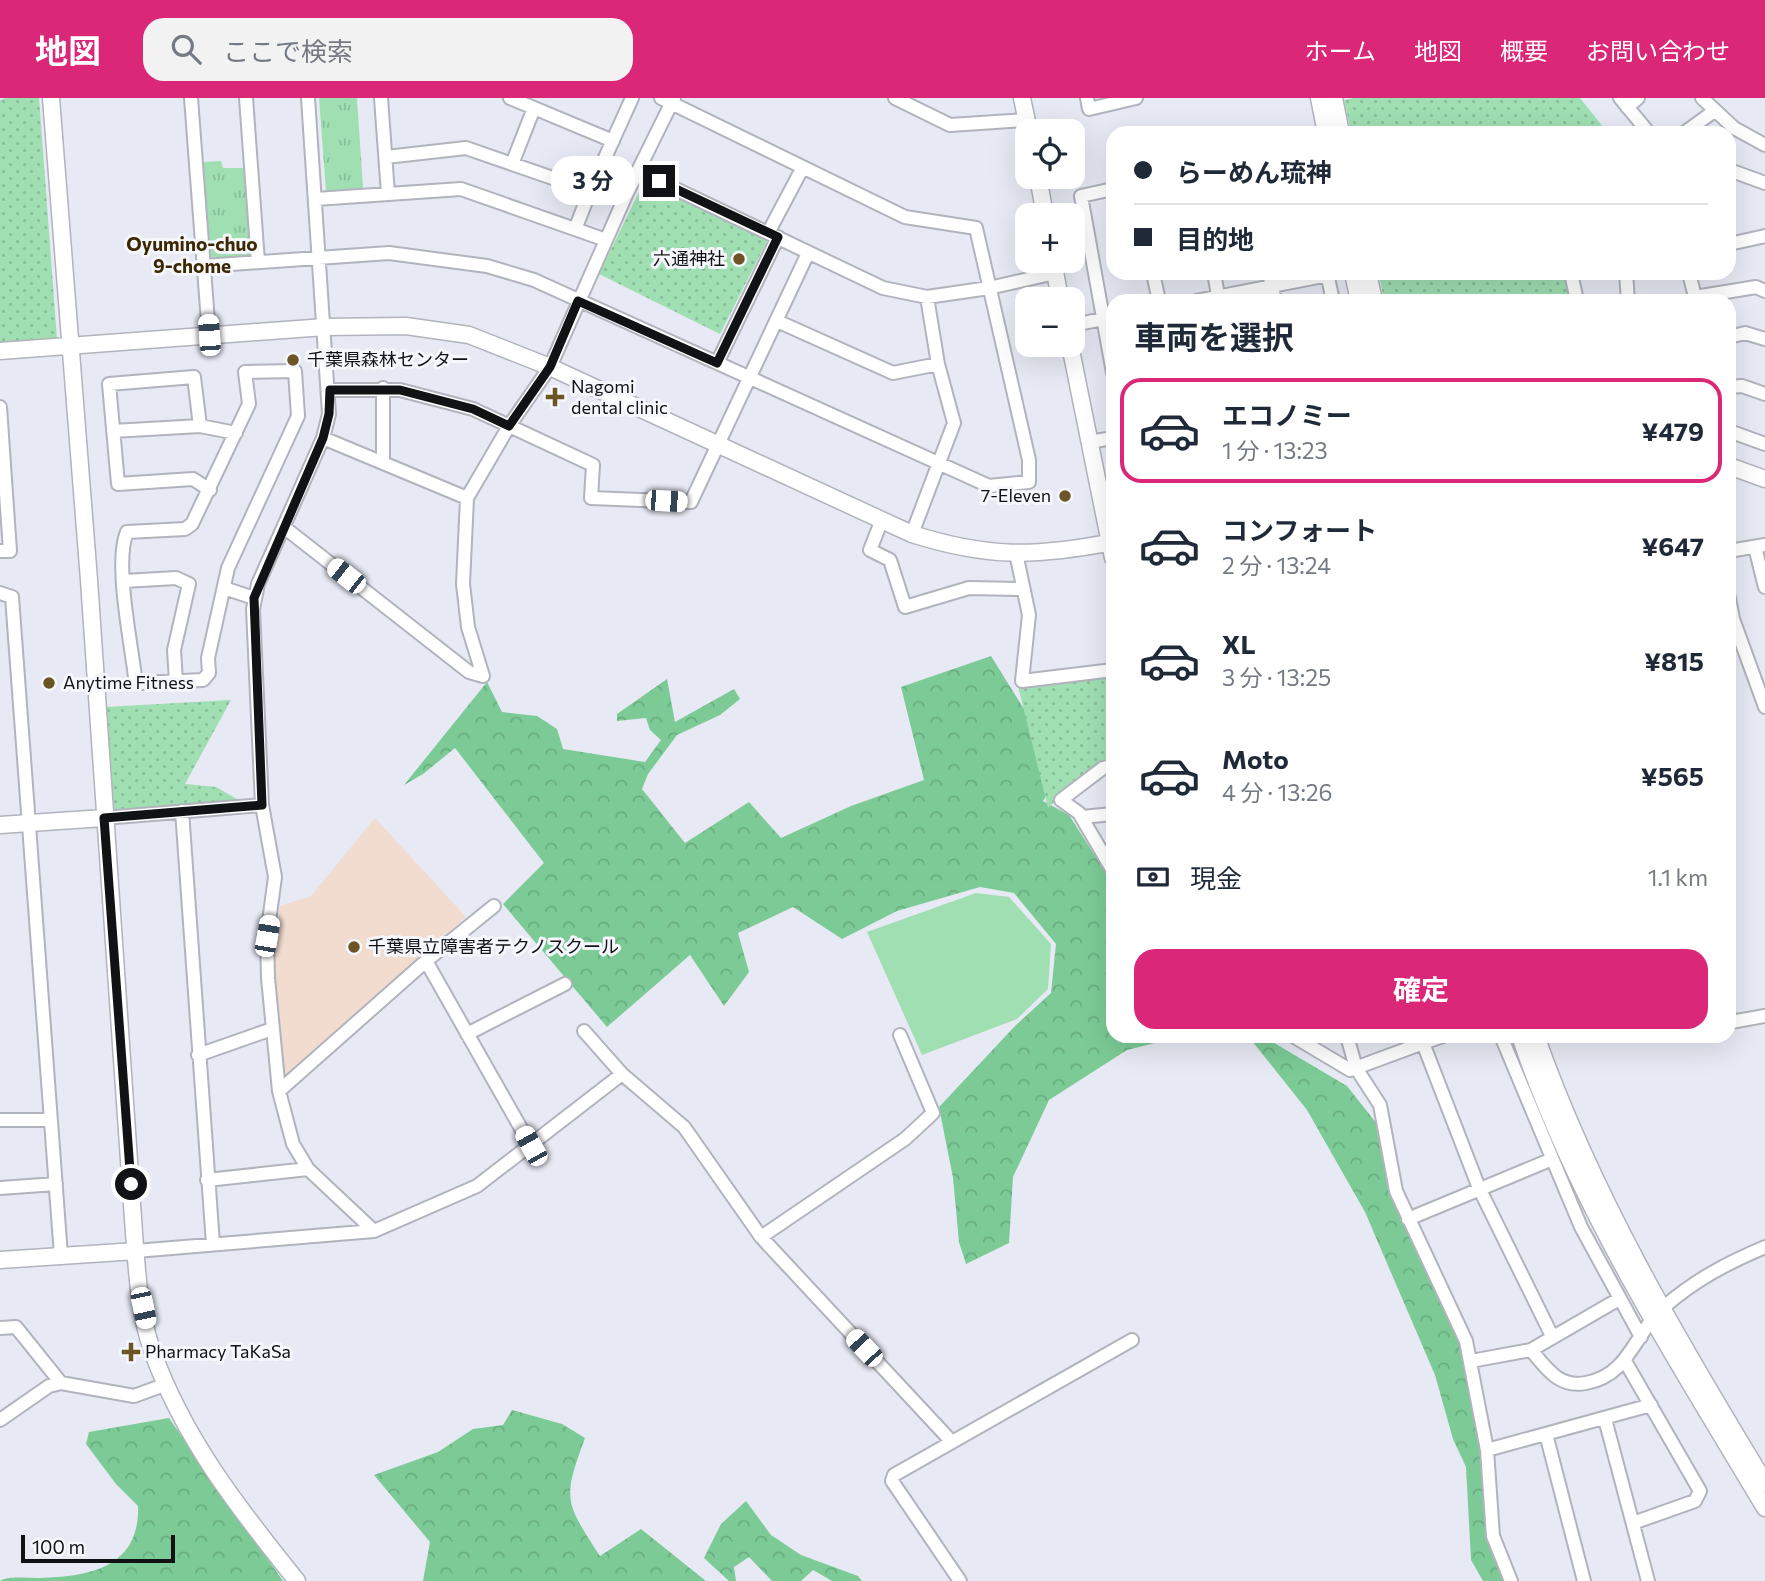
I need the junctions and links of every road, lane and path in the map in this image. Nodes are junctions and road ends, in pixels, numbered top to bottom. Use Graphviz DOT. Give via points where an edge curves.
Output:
graph roads {
  1 [pos="191,98"];
  2 [pos="246,98"];
  3 [pos="308,98"];
  4 [pos="381,98"];
  5 [pos="510,98"];
  6 [pos="632,98"];
  7 [pos="895,98"];
  8 [pos="1022,98"];
  9 [pos="1087,98"];
  10 [pos="1136,98"];
  11 [pos="1319,98"];
  12 [pos="1334,98"];
  13 [pos="1638,98"];
  14 [pos="1702,98"];
  15 [pos="669,99"];
  16 [pos="1623,102"];
  17 [pos="52,106"];
  18 [pos="534,108"];
  19 [pos="1713,112"];
  20 [pos="1026,119"];
  21 [pos="1015,125"];
  22 [pos="1325,126"];
  23 [pos="1340,126"];
  24 [pos="1643,126"];
  25 [pos="1694,126"];
  26 [pos="1731,126"];
  27 [pos="1736,129"];
  28 [pos="613,141"];
  29 [pos="1765,145"];
  30 [pos="386,157"];
  31 [pos="512,164"];
  32 [pos="803,167"];
  33 [pos="638,170"];
  34 [pos="1736,173"];
  35 [pos="1765,183"];
  36 [pos="590,191"];
  37 [pos="1106,191"];
  38 [pos="388,194"];
  39 [pos="316,199"];
  40 [pos="576,227"];
  41 [pos="773,235"];
  42 [pos="1765,236"];
  43 [pos="606,240"];
  44 [pos="1736,242"];
  45 [pos="808,253"];
  46 [pos="321,259"];
  47 [pos="258,262"];
  48 [pos="204,266"];
  49 [pos="1035,273"];
  50 [pos="1270,280"];
  51 [pos="989,288"];
  52 [pos="1765,290"];
  53 [pos="1232,294"];
  54 [pos="1720,294"];
  55 [pos="927,297"];
  56 [pos="578,301"];
  57 [pos="1106,309"];
  58 [pos="1106,318"];
  59 [pos="777,321"];
  60 [pos="1085,323"];
  61 [pos="325,327"];
  62 [pos="209,335"];
  63 [pos="1736,335"];
  64 [pos="1765,339"];
  65 [pos="71,346"];
  66 [pos="0,351"];
  67 [pos="1072,357"];
  68 [pos="717,363"];
  69 [pos="937,365"];
  70 [pos="550,367"];
  71 [pos="750,378"];
  72 [pos="1736,386"];
  73 [pos="383,388"];
  74 [pos="330,390"];
  75 [pos="1765,394"];
  76 [pos="0,407"];
  77 [pos="200,426"];
  78 [pos="509,426"];
  79 [pos="113,431"];
  80 [pos="236,433"];
  81 [pos="1736,434"];
  82 [pos="323,438"];
  83 [pos="1106,439"];
  84 [pos="1089,442"];
  85 [pos="1765,444"];
  86 [pos="717,446"];
  87 [pos="383,461"];
  88 [pos="939,462"];
  89 [pos="1736,469"];
  90 [pos="1765,480"];
  91 [pos="210,490"];
  92 [pos="467,498"];
  93 [pos="1106,520"];
  94 [pos="881,522"];
  95 [pos="285,528"];
  96 [pos="912,534"];
  97 [pos="1760,546"];
  98 [pos="1106,547"];
  99 [pos="1736,550"];
  100 [pos="0,551"];
  101 [pos="1016,553"];
  102 [pos="124,581"];
  103 [pos="1765,587"];
  104 [pos="224,588"];
  105 [pos="1022,589"];
  106 [pos="0,593"];
  107 [pos="254,598"];
  108 [pos="1736,627"];
  109 [pos="1106,671"];
  110 [pos="176,681"];
  111 [pos="1765,707"];
  112 [pos="1106,767"];
  113 [pos="262,805"];
  114 [pos="182,811"];
  115 [pos="1106,815"];
  116 [pos="1082,817"];
  117 [pos="104,818"];
  118 [pos="29,824"];
  119 [pos="0,825"];
  120 [pos="1106,859"];
  121 [pos="494,906"];
  122 [pos="426,961"];
  123 [pos="565,984"];
  124 [pos="1765,1016"];
  125 [pos="1736,1021"];
  126 [pos="272,1029"];
  127 [pos="584,1031"];
  128 [pos="467,1034"];
  129 [pos="900,1035"];
  130 [pos="1305,1043"];
  131 [pos="1349,1043"];
  132 [pos="1423,1043"];
  133 [pos="1504,1043"];
  134 [pos="1523,1043"];
  135 [pos="1539,1043"];
  136 [pos="198,1055"];
  137 [pos="1356,1068"];
  138 [pos="622,1073"];
  139 [pos="279,1091"];
  140 [pos="50,1119"];
  141 [pos="0,1120"];
  142 [pos="531,1146"];
  143 [pos="1550,1160"];
  144 [pos="308,1169"];
  145 [pos="207,1180"];
  146 [pos="56,1184"];
  147 [pos="0,1188"];
  148 [pos="1479,1188"];
  149 [pos="1408,1219"];
  150 [pos="374,1231"];
  151 [pos="761,1237"];
  152 [pos="213,1244"];
  153 [pos="1765,1247"];
  154 [pos="136,1251"];
  155 [pos="61,1256"];
  156 [pos="0,1260"];
  157 [pos="1619,1298"];
  158 [pos="1657,1314"];
  159 [pos="0,1328"];
  160 [pos="1552,1336"];
  161 [pos="1641,1337"];
  162 [pos="1132,1340"];
  163 [pos="1531,1349"];
  164 [pos="1471,1361"];
  165 [pos="1625,1362"];
  166 [pos="61,1382"];
  167 [pos="167,1384"];
  168 [pos="1651,1405"];
  169 [pos="1605,1419"];
  170 [pos="0,1420"];
  171 [pos="1546,1434"];
  172 [pos="952,1442"];
  173 [pos="1487,1450"];
  174 [pos="1764,1478"];
  175 [pos="1765,1508"];
  176 [pos="1633,1522"];
  177 [pos="297,1581"];
  178 [pos="960,1581"];
  179 [pos="1511,1581"];
  180 [pos="1584,1581"];
  181 [pos="1648,1581"];
  1 -- 48 [label="street"];
  2 -- 47 [label="street"];
  3 -- 39 [label="street"];
  4 -- 30 [label="street"];
  5 -- 18 [label="street"];
  6 -- 28 [label="street"];
  7 -- 21 [label="street" via="950,125"];
  8 -- 20 [label="street"];
  9 -- 10 [label="street" via="1089,109"];
  11 -- 22 [label="street"];
  12 -- 23 [label="street"];
  13 -- 16 [label="street"];
  14 -- 19 [label="street"];
  15 -- 32 [label="street"];
  15 -- 33 [label="street"];
  16 -- 24 [label="street"];
  17 -- 65 [label="street"];
  18 -- 28 [label="street"];
  18 -- 31 [label="street"];
  19 -- 25 [label="street"];
  19 -- 26 [label="street"];
  27 -- 29 [label="street"];
  28 -- 36 [label="street"];
  30 -- 31 [label="street" via="466,148"];
  30 -- 38 [label="street"];
  31 -- 36 [label="street"];
  32 -- 41 [label="street"];
  32 -- 51 [label="street" via="905,217 976,228"];
  33 -- 41 [label="street"];
  33 -- 43 [label="street"];
  34 -- 35 [label="street"];
  36 -- 40 [label="street"];
  37 -- 57 [label="street" via="1081,196"];
  38 -- 39 [label="street"];
  38 -- 40 [label="street" via="461,189"];
  39 -- 46 [label="street"];
  40 -- 43 [label="street"];
  41 -- 45 [label="street"];
  41 -- 68 [label="street"];
  42 -- 44 [label="street"];
  43 -- 56 [label="street"];
  45 -- 55 [label="street" via="883,288"];
  45 -- 59 [label="street"];
  46 -- 47 [label="street"];
  46 -- 56 [label="street" via="389,253 486,265 534,279"];
  46 -- 61 [label="street"];
  47 -- 48 [label="street"];
  48 -- 62 [label="street"];
  49 -- 51 [label="street"];
  50 -- 53 [label="street"];
  51 -- 55 [label="street"];
  51 -- 88 [label="street" via="1029,460 1028,482 989,486"];
  52 -- 54 [label="street" via="1756,287"];
  55 -- 69 [label="street"];
  56 -- 68 [label="street"];
  56 -- 70 [label="street"];
  58 -- 60 [label="street"];
  59 -- 69 [label="street" via="894,373"];
  59 -- 71 [label="street"];
  61 -- 62 [label="street"];
  61 -- 70 [label="street" via="440,329 496,343"];
  61 -- 74 [label="street"];
  62 -- 65 [label="street"];
  63 -- 64 [label="street"];
  65 -- 66 [label="street"];
  65 -- 117 [label="street"];
  67 -- 84 [label="street"];
  68 -- 71 [label="street"];
  69 -- 88 [label="street" via="954,423"];
  70 -- 78 [label="street"];
  70 -- 86 [label="street"];
  71 -- 86 [label="street"];
  71 -- 88 [label="street"];
  72 -- 75 [label="street"];
  73 -- 74 [label="street"];
  73 -- 78 [label="street" via="473,409"];
  73 -- 87 [label="street"];
  74 -- 82 [label="street"];
  76 -- 100 [label="street" via="10,551"];
  77 -- 79 [label="street"];
  77 -- 79 [label="street" via="194,377 109,384"];
  77 -- 80 [label="street"];
  78 -- 86 [label="street" via="593,465 591,498 691,502"];
  78 -- 92 [label="street"];
  79 -- 91 [label="street" via="118,484 193,480"];
  80 -- 91 [label="street"];
  80 -- 104 [label="street" via="249,404 245,372 295,371 298,416 228,568"];
  81 -- 85 [label="street"];
  82 -- 87 [label="street"];
  82 -- 95 [label="street"];
  83 -- 84 [label="street"];
  84 -- 93 [label="street"];
  86 -- 94 [label="street"];
  87 -- 92 [label="street"];
  88 -- 96 [label="street"];
  89 -- 90 [label="street"];
  91 -- 102 [label="street" via="192,524 185,528 127,532 122,544"];
  92 -- 95 [label="street" via="463,584 468,626 483,676 469,672"];
  94 -- 96 [label="street"];
  94 -- 105 [label="street" via="870,550 890,560 905,607 969,588"];
  95 -- 107 [label="street"];
  96 -- 101 [label="street" via="970,551"];
  97 -- 99 [label="street"];
  97 -- 103 [label="street"];
  98 -- 101 [label="street"];
  101 -- 105 [label="street"];
  102 -- 110 [label="street" via="135,677 142,683"];
  102 -- 110 [label="street" via="176,578 188,584 174,650"];
  104 -- 107 [label="street"];
  104 -- 110 [label="street" via="208,658 209,673 203,680"];
  105 -- 109 [label="street" via="1029,615 1022,681"];
  106 -- 118 [label="street" via="12,597"];
  107 -- 113 [label="street"];
  108 -- 111 [label="street"];
  112 -- 116 [label="street" via="1061,800"];
  113 -- 114 [label="street"];
  113 -- 126 [label="street" via="275,877 267,936"];
  114 -- 117 [label="street"];
  114 -- 136 [label="street"];
  115 -- 116 [label="street"];
  116 -- 120 [label="street"];
  117 -- 118 [label="street"];
  117 -- 154 [label="street"];
  118 -- 119 [label="street"];
  118 -- 140 [label="street"];
  121 -- 122 [label="street"];
  122 -- 128 [label="street"];
  122 -- 139 [label="street"];
  123 -- 128 [label="street"];
  124 -- 125 [label="street"];
  126 -- 136 [label="street"];
  126 -- 139 [label="street"];
  127 -- 138 [label="street"];
  128 -- 142 [label="street"];
  129 -- 151 [label="street" via="933,1113 905,1139"];
  130 -- 137 [label="street" via="1350,1070"];
  131 -- 137 [label="street"];
  132 -- 137 [label="street"];
  132 -- 148 [label="street"];
  133 -- 143 [label="street"];
  134 -- 158 [label="street" via="1590,1204"];
  135 -- 158 [label="street" via="1577,1140"];
  136 -- 145 [label="street"];
  137 -- 149 [label="street" via="1380,1105 1396,1191"];
  138 -- 142 [label="street"];
  138 -- 151 [label="street" via="684,1128"];
  139 -- 144 [label="street" via="293,1144"];
  140 -- 141 [label="street"];
  140 -- 146 [label="street"];
  142 -- 150 [label="street" via="477,1186"];
  143 -- 148 [label="street"];
  143 -- 157 [label="street"];
  144 -- 145 [label="street"];
  144 -- 150 [label="street"];
  145 -- 152 [label="street"];
  146 -- 147 [label="street"];
  146 -- 155 [label="street"];
  148 -- 149 [label="street"];
  148 -- 160 [label="street"];
  149 -- 164 [label="street" via="1446,1295"];
  150 -- 152 [label="street"];
  151 -- 172 [label="street"];
  152 -- 154 [label="street"];
  153 -- 158 [label="street" via="1707,1273"];
  154 -- 155 [label="street"];
  154 -- 167 [label="street" via="151,1348"];
  155 -- 156 [label="street"];
  157 -- 160 [label="street"];
  157 -- 161 [label="street"];
  158 -- 161 [label="street"];
  158 -- 174 [label="street"];
  158 -- 175 [label="street"];
  159 -- 166 [label="street" via="16,1327"];
  160 -- 163 [label="street"];
  161 -- 165 [label="street"];
  162 -- 172 [label="street"];
  163 -- 164 [label="street"];
  163 -- 165 [label="street" via="1568,1385 1601,1380"];
  164 -- 173 [label="street"];
  165 -- 168 [label="street"];
  166 -- 167 [label="street" via="134,1396"];
  166 -- 170 [label="street"];
  167 -- 177 [label="street" via="218,1479"];
  168 -- 169 [label="street"];
  168 -- 176 [label="street" via="1700,1491 1695,1501"];
  169 -- 171 [label="street"];
  169 -- 176 [label="street"];
  171 -- 173 [label="street"];
  171 -- 180 [label="street"];
  172 -- 178 [label="street" via="894,1475 892,1481"];
  173 -- 179 [label="street" via="1493,1536"];
  176 -- 181 [label="street"];
}
